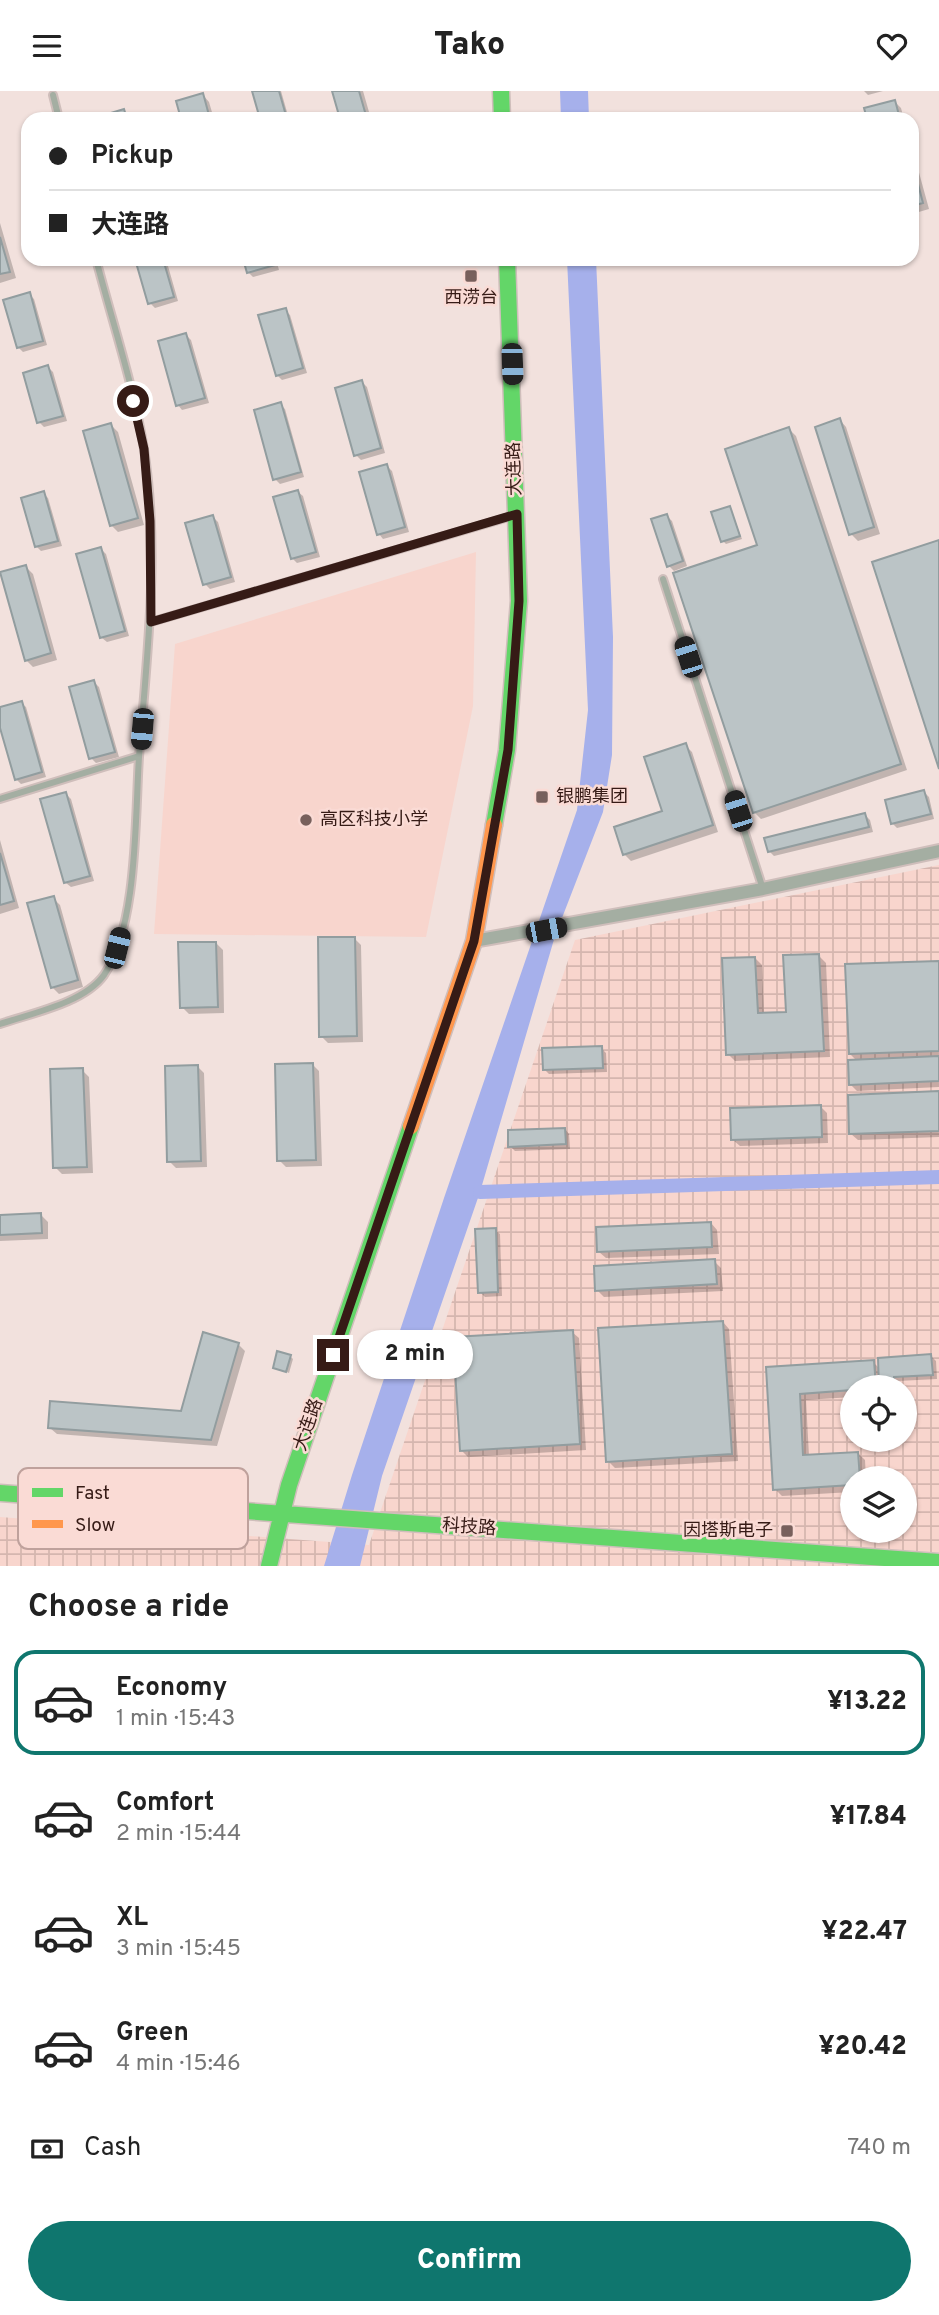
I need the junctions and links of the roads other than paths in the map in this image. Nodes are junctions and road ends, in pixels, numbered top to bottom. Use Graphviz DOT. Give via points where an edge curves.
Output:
graph roads {
  1 [pos="500,91"];
  2 [pos="53,95"];
  3 [pos="57,112"];
  4 [pos="502,112"];
  5 [pos="98,266"];
  6 [pos="508,266"];
  7 [pos="517,514"];
  8 [pos="663,579"];
  9 [pos="151,622"];
  10 [pos="139,756"];
  11 [pos="0,799"];
  12 [pos="939,851"];
  13 [pos="763,889"];
  14 [pos="474,941"];
  15 [pos="0,1024"];
  16 [pos="0,1493"];
  17 [pos="18,1494"];
  18 [pos="248,1512"];
  19 [pos="280,1515"];
  20 [pos="939,1562"];
  21 [pos="269,1566"];
  1 -- 4 [label="main road"];
  2 -- 3 [label="lane"];
  5 -- 9 [label="lane" via="144,449"];
  6 -- 7 [label="main road, 大连路"];
  7 -- 9 [label="lane"];
  7 -- 14 [label="main road, 大连路" via="519,601 508,750"];
  8 -- 13 [label="lane"];
  9 -- 10 [label="lane"];
  10 -- 11 [label="lane"];
  10 -- 15 [label="lane" via="130,894 117,948 103,975 86,993"];
  12 -- 13 [label="street"];
  13 -- 14 [label="street"];
  14 -- 19 [label="main road, 大连路"];
  16 -- 17 [label="main road, 科技路"];
  18 -- 19 [label="main road, 科技路"];
  19 -- 20 [label="main road, 科技路"];
  19 -- 21 [label="main road, 大连路"];
}
